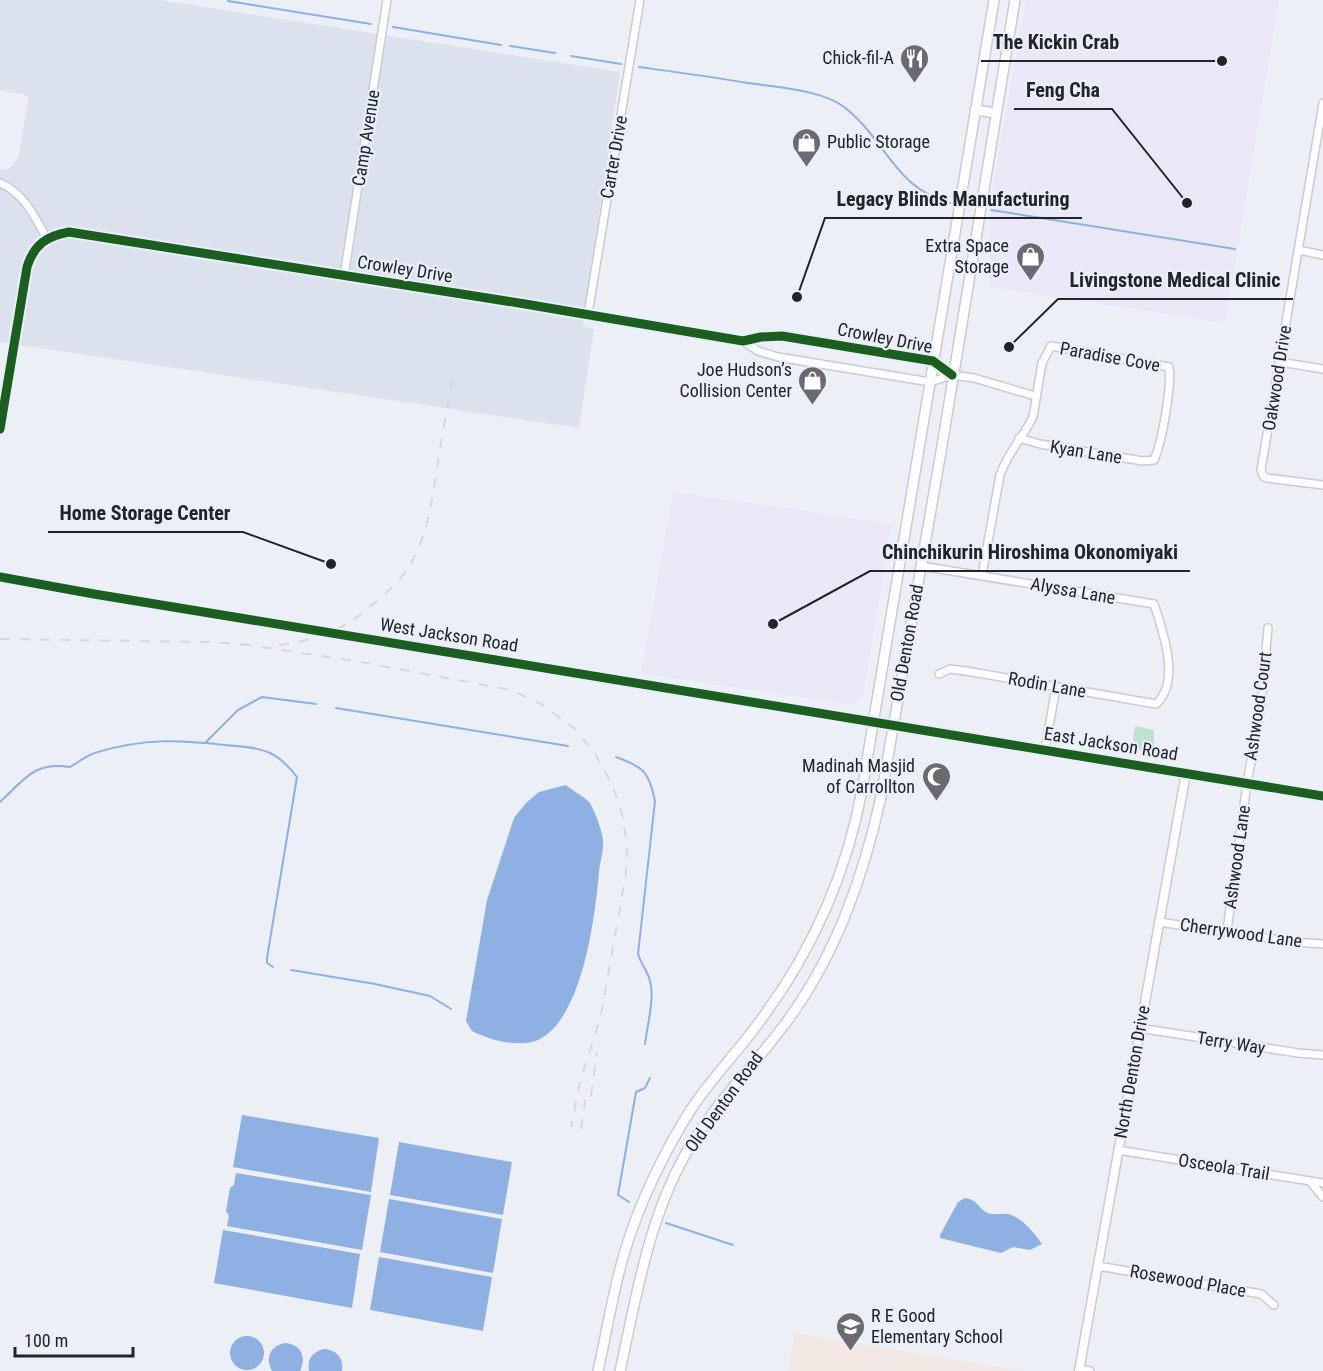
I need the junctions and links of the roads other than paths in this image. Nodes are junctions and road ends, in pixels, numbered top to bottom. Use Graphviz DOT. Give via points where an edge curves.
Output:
graph roads {
  1 [pos="387,0"];
  2 [pos="640,0"];
  3 [pos="994,0"];
  4 [pos="1015,0"];
  5 [pos="1323,103"];
  6 [pos="975,110"];
  7 [pos="996,113"];
  8 [pos="1320,140"];
  9 [pos="0,183"];
  10 [pos="47,238"];
  11 [pos="1299,250"];
  12 [pos="1323,255"];
  13 [pos="344,276"];
  14 [pos="588,314"];
  15 [pos="743,341"];
  16 [pos="933,361"];
  17 [pos="1280,362"];
  18 [pos="1323,369"];
  19 [pos="952,375"];
  20 [pos="930,382"];
  21 [pos="1035,396"];
  22 [pos="0,429"];
  23 [pos="1019,438"];
  24 [pos="1154,460"];
  25 [pos="1323,485"];
  26 [pos="921,566"];
  27 [pos="982,575"];
  28 [pos="0,576"];
  29 [pos="1268,628"];
  30 [pos="939,674"];
  31 [pos="1056,687"];
  32 [pos="1156,704"];
  33 [pos="873,722"];
  34 [pos="893,725"];
  35 [pos="1044,750"];
  36 [pos="1186,773"];
  37 [pos="1246,783"];
  38 [pos="1323,796"];
  39 [pos="1159,922"];
  40 [pos="1227,931"];
  41 [pos="1323,944"];
  42 [pos="1139,1028"];
  43 [pos="1323,1055"];
  44 [pos="708,1085"];
  45 [pos="724,1098"];
  46 [pos="1118,1150"];
  47 [pos="1310,1181"];
  48 [pos="1323,1183"];
  49 [pos="1323,1197"];
  50 [pos="1098,1266"];
  51 [pos="1274,1305"];
  52 [pos="1079,1370"];
  53 [pos="598,1371"];
  54 [pos="620,1371"];
  55 [pos="1090,1371"];
  1 -- 13 [label="street, Camp Avenue"];
  2 -- 14 [label="street, Carter Drive"];
  3 -- 6 [label="main road, Old Denton Road"];
  4 -- 7 [label="main road, Old Denton Road"];
  5 -- 8 [label="street, Oakwood Drive"];
  6 -- 7 [label="main road"];
  6 -- 16 [label="main road, Old Denton Road"];
  7 -- 19 [label="main road, Old Denton Road"];
  8 -- 11 [label="street, Oakwood Drive"];
  9 -- 10 [label="street" via="29,208"];
  10 -- 13 [label="street, Crowley Drive" via="82,233"];
  10 -- 22 [label="street" via="32,253 27,267"];
  11 -- 12 [label="street"];
  11 -- 17 [label="street, Oakwood Drive"];
  13 -- 14 [label="street, Crowley Drive"];
  14 -- 15 [label="street, Crowley Drive"];
  15 -- 16 [label="street, Crowley Drive" via="782,336"];
  15 -- 20 [label="street, Crowley Drive" via="778,357"];
  16 -- 19 [label="street, Crowley Drive"];
  16 -- 20 [label="main road, Old Denton Road"];
  17 -- 18 [label="street"];
  17 -- 25 [label="street, Oakwood Drive" via="1263,476"];
  19 -- 20 [label="street, Crowley Drive"];
  19 -- 21 [label="street"];
  19 -- 26 [label="main road, Old Denton Road"];
  20 -- 33 [label="main road, Old Denton Road"];
  21 -- 23 [label="street" via="1032,417"];
  21 -- 24 [label="street, Paradise Cove" via="1041,363 1051,346 1169,367"];
  23 -- 24 [label="street, Kyan Lane"];
  23 -- 27 [label="street" via="996,487"];
  26 -- 27 [label="street, Alyssa Lane"];
  26 -- 34 [label="main road, Old Denton Road"];
  27 -- 32 [label="street, Alyssa Lane" via="1154,604 1168,645 1165,695"];
  28 -- 33 [label="street, West Jackson Road"];
  29 -- 37 [label="street, Ashwood Court" via="1261,705"];
  30 -- 31 [label="street, Rodin Lane" via="950,669"];
  31 -- 32 [label="street, Rodin Lane"];
  31 -- 35 [label="street"];
  33 -- 34 [label="street, West Jackson Road"];
  33 -- 44 [label="main road, Old Denton Road" via="858,812 825,915 790,980"];
  34 -- 35 [label="street, East Jackson Road"];
  34 -- 45 [label="main road, Old Denton Road" via="871,842 847,915 824,963 794,1011"];
  35 -- 36 [label="street, East Jackson Road"];
  36 -- 37 [label="street, East Jackson Road"];
  36 -- 39 [label="street, North Denton Drive"];
  37 -- 38 [label="street, East Jackson Road"];
  37 -- 40 [label="street, Ashwood Lane"];
  39 -- 40 [label="street, Cherrywood Lane"];
  39 -- 42 [label="street, North Denton Drive"];
  40 -- 41 [label="street, Cherrywood Lane"];
  42 -- 43 [label="street, Terry Way"];
  42 -- 46 [label="street, North Denton Drive"];
  44 -- 45 [label="main road"];
  44 -- 53 [label="main road, Old Denton Road" via="664,1158 636,1218"];
  45 -- 54 [label="main road, Old Denton Road" via="684,1156 658,1216"];
  46 -- 47 [label="street, Osceola Trail"];
  46 -- 50 [label="street, North Denton Drive"];
  47 -- 48 [label="street, Osceola Trail"];
  47 -- 49 [label="street"];
  50 -- 51 [label="street, Rosewood Place" via="1261,1294"];
  50 -- 52 [label="street, North Denton Drive"];
  52 -- 55 [label="street"];
}
